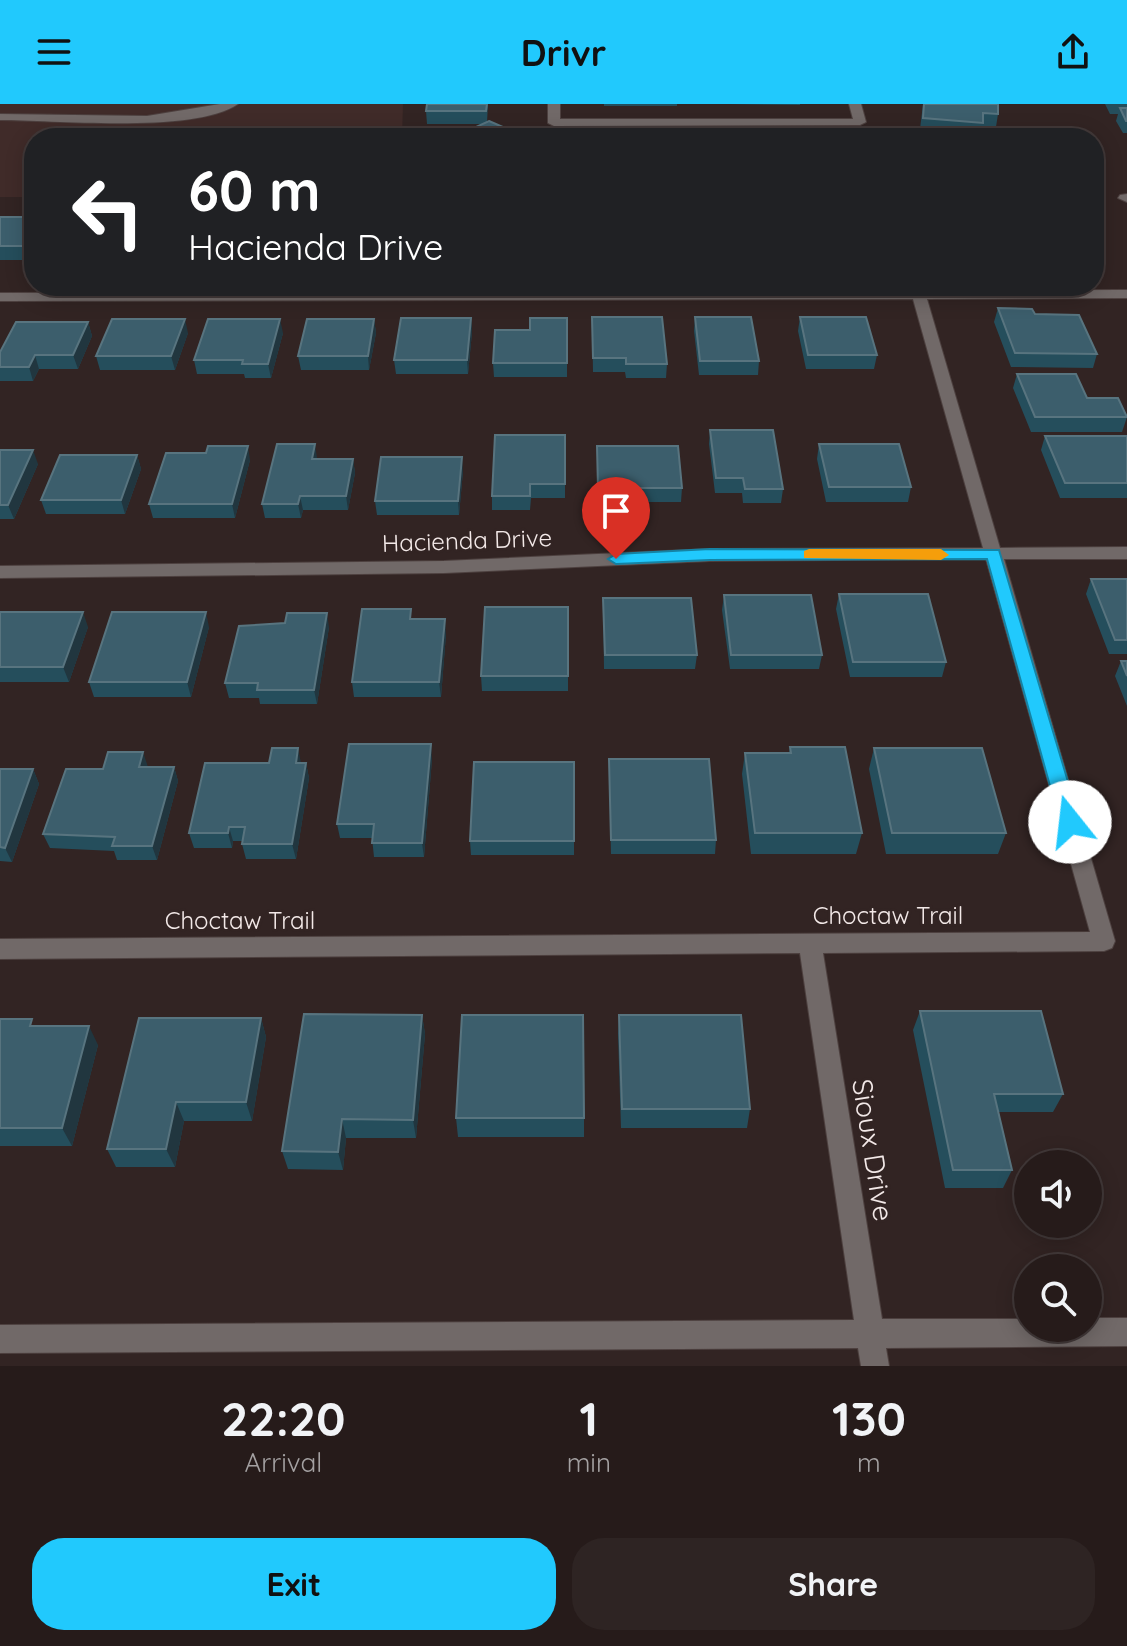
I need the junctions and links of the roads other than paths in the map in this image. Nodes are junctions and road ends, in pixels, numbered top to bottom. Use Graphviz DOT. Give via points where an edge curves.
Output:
graph roads {
  1 [pos="232,104"];
  2 [pos="554,104"];
  3 [pos="855,104"];
  4 [pos="0,117"];
  5 [pos="1104,294"];
  6 [pos="1127,294"];
  7 [pos="306,296"];
  8 [pos="920,296"];
  9 [pos="0,297"];
  10 [pos="1127,553"];
  11 [pos="994,554"];
  12 [pos="0,572"];
  13 [pos="810,943"];
  14 [pos="0,949"];
  15 [pos="870,1332"];
  16 [pos="1127,1332"];
  17 [pos="0,1339"];
  18 [pos="875,1366"];
  1 -- 4 [label="street" via="179,118"];
  2 -- 3 [label="street" via="554,123 860,122"];
  5 -- 6 [label="street"];
  7 -- 9 [label="street"];
  8 -- 11 [label="street, Choctaw Trail"];
  10 -- 11 [label="street, Hacienda Drive"];
  11 -- 12 [label="street, Hacienda Drive" via="710,555 444,567"];
  11 -- 13 [label="street, Choctaw Trail" via="1104,941"];
  13 -- 14 [label="street, Choctaw Trail"];
  13 -- 15 [label="street, Sioux Drive"];
  15 -- 16 [label="street"];
  15 -- 17 [label="street"];
  15 -- 18 [label="street, Sioux Drive"];
}
